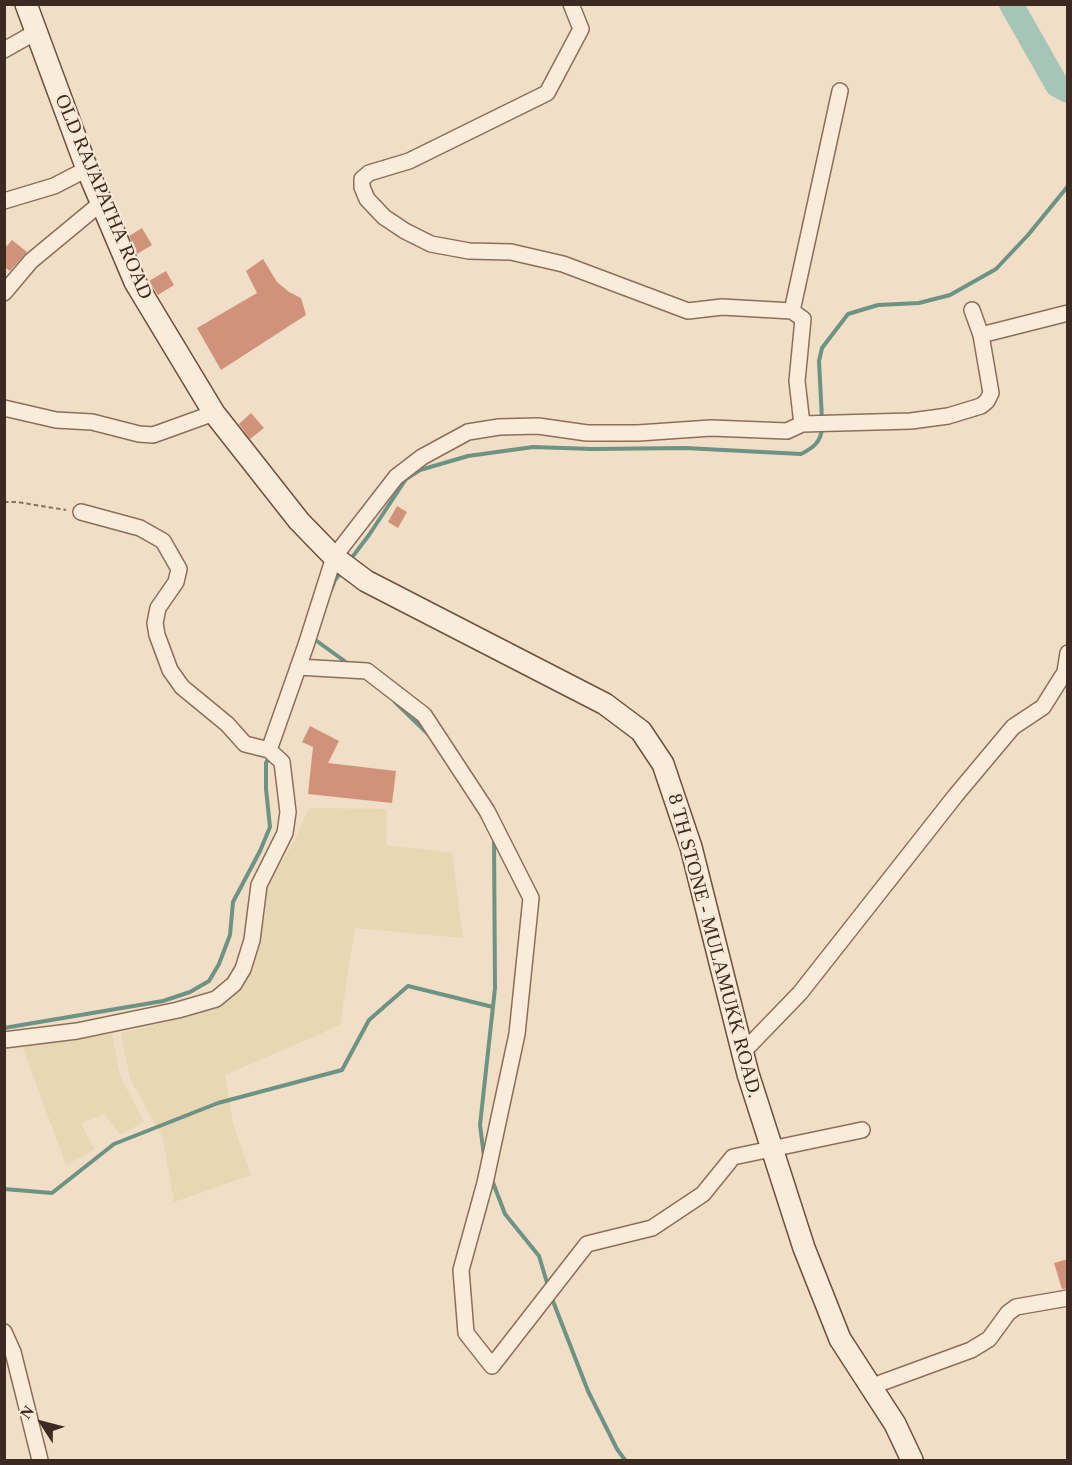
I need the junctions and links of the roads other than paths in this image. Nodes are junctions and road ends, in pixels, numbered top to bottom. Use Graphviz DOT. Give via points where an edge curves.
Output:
graph roads {
  1 [pos="26,4"];
  2 [pos="571,4"];
  3 [pos="36,32"];
  4 [pos="4,50"];
  5 [pos="840,91"];
  6 [pos="87,169"];
  7 [pos="4,201"];
  8 [pos="101,203"];
  9 [pos="4,294"];
  10 [pos="792,310"];
  11 [pos="972,310"];
  12 [pos="1068,313"];
  13 [pos="981,335"];
  14 [pos="4,408"];
  15 [pos="214,413"];
  16 [pos="812,424"];
  17 [pos="81,512"];
  18 [pos="336,559"];
  19 [pos="356,573"];
  20 [pos="1068,653"];
  21 [pos="304,667"];
  22 [pos="269,750"];
  23 [pos="4,1040"];
  24 [pos="742,1053"];
  25 [pos="862,1130"];
  26 [pos="772,1150"];
  27 [pos="1068,1298"];
  28 [pos="4,1332"];
  29 [pos="870,1387"];
  30 [pos="40,1461"];
  31 [pos="912,1461"];
  1 -- 3 [label="main road, OLD RAJAPATHA ROAD"];
  2 -- 10 [label="street" via="580,29 547,93 409,161 369,173 362,179 367,199 384,217 431,244 470,251 511,252 563,264 688,311 722,307"];
  3 -- 4 [label="street"];
  3 -- 6 [label="main road, OLD RAJAPATHA ROAD"];
  5 -- 10 [label="street"];
  6 -- 7 [label="street" via="54,186"];
  6 -- 8 [label="main road, OLD RAJAPATHA ROAD"];
  8 -- 9 [label="street" via="31,261"];
  8 -- 15 [label="main road, OLD RAJAPATHA ROAD" via="135,282"];
  10 -- 16 [label="street" via="803,319 797,381"];
  11 -- 13 [label="street"];
  12 -- 13 [label="street"];
  13 -- 16 [label="street" via="991,393 981,405 948,416 911,421"];
  14 -- 15 [label="street" via="153,435"];
  15 -- 18 [label="main road, OLD RAJAPATHA ROAD" via="299,521"];
  16 -- 18 [label="street" via="787,431 587,433 538,426 468,432 422,457 396,477"];
  17 -- 22 [label="street" via="140,528 163,541 179,569 176,582 158,608 155,622 170,670 182,687 245,744"];
  18 -- 19 [label="main road, OLD RAJAPATHA ROAD"];
  18 -- 21 [label="street"];
  19 -- 24 [label="main road, 8 TH STONE - MULAMUKK ROAD." via="605,704 640,731 663,764 691,847"];
  20 -- 24 [label="street" via="1065,672 1043,706 1013,727 800,993"];
  21 -- 22 [label="street"];
  21 -- 26 [label="street" via="367,671 424,716 487,811 531,898 517,1034 485,1183 461,1270 465,1333 492,1366 587,1244 652,1228 703,1194 733,1157"];
  22 -- 23 [label="street" via="282,762 288,812 285,833 259,885 252,940 234,984 216,999 178,1010 77,1031"];
  24 -- 26 [label="main road, 8 TH STONE - MULAMUKK ROAD."];
  25 -- 26 [label="street"];
  26 -- 29 [label="main road, 8 TH STONE - MULAMUKK ROAD." via="804,1248 840,1339"];
  27 -- 29 [label="street" via="1016,1307 989,1340 971,1350"];
  28 -- 30 [label="street" via="13,1352"];
  29 -- 31 [label="main road, 8 TH STONE - MULAMUKK ROAD." via="895,1424"];
}
